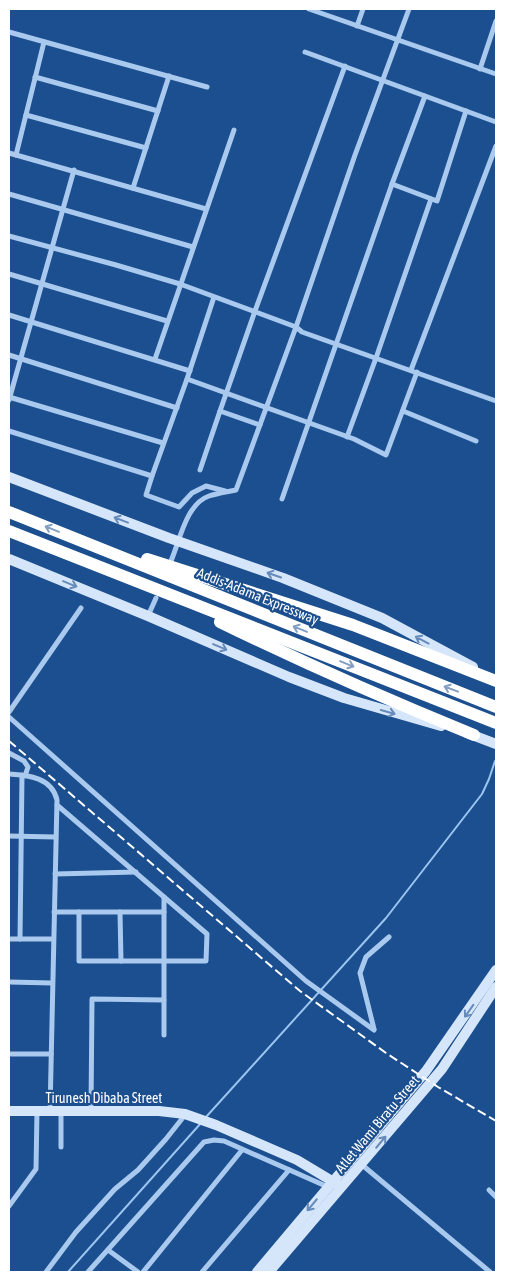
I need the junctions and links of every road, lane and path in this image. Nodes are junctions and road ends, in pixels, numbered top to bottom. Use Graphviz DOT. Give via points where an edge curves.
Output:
graph roads {
  1 [pos="309,9"];
  2 [pos="363,9"];
  3 [pos="409,9"];
  4 [pos="496,21"];
  5 [pos="357,26"];
  6 [pos="9,32"];
  7 [pos="398,40"];
  8 [pos="44,42"];
  9 [pos="305,52"];
  10 [pos="346,66"];
  11 [pos="480,69"];
  12 [pos="496,74"];
  13 [pos="169,76"];
  14 [pos="35,77"];
  15 [pos="383,80"];
  16 [pos="207,86"];
  17 [pos="426,96"];
  18 [pos="158,111"];
  19 [pos="466,111"];
  20 [pos="26,115"];
  21 [pos="496,122"];
  22 [pos="234,130"];
  23 [pos="496,146"];
  24 [pos="146,148"];
  25 [pos="9,153"];
  26 [pos="16,155"];
  27 [pos="74,170"];
  28 [pos="392,184"];
  29 [pos="133,188"];
  30 [pos="9,194"];
  31 [pos="431,198"];
  32 [pos="63,209"];
  33 [pos="206,209"];
  34 [pos="9,236"];
  35 [pos="52,247"];
  36 [pos="193,247"];
  37 [pos="9,274"];
  38 [pos="42,283"];
  39 [pos="180,284"];
  40 [pos="214,296"];
  41 [pos="255,311"];
  42 [pos="9,315"];
  43 [pos="167,321"];
  44 [pos="31,322"];
  45 [pos="296,327"];
  46 [pos="337,343"];
  47 [pos="9,355"];
  48 [pos="21,358"];
  49 [pos="376,358"];
  50 [pos="155,359"];
  51 [pos="190,371"];
  52 [pos="414,371"];
  53 [pos="187,379"];
  54 [pos="226,393"];
  55 [pos="9,398"];
  56 [pos="496,401"];
  57 [pos="177,408"];
  58 [pos="267,408"];
  59 [pos="403,410"];
  60 [pos="220,411"];
  61 [pos="309,423"];
  62 [pos="260,426"];
  63 [pos="9,431"];
  64 [pos="347,437"];
  65 [pos="476,441"];
  66 [pos="163,442"];
  67 [pos="200,470"];
  68 [pos="152,476"];
  69 [pos="9,477"];
  70 [pos="229,492"];
  71 [pos="282,500"];
  72 [pos="9,512"];
  73 [pos="9,531"];
  74 [pos="69,536"];
  75 [pos="179,542"];
  76 [pos="9,559"];
  77 [pos="171,560"];
  78 [pos="146,585"];
  79 [pos="156,598"];
  80 [pos="81,608"];
  81 [pos="148,616"];
  82 [pos="496,680"];
  83 [pos="496,707"];
  84 [pos="9,712"];
  85 [pos="9,716"];
  86 [pos="496,723"];
  87 [pos="474,735"];
  88 [pos="496,744"];
  89 [pos="9,753"];
  90 [pos="9,774"];
  91 [pos="23,775"];
  92 [pos="56,805"];
  93 [pos="9,836"];
  94 [pos="22,836"];
  95 [pos="55,837"];
  96 [pos="136,872"];
  97 [pos="54,874"];
  98 [pos="164,897"];
  99 [pos="54,912"];
  100 [pos="78,912"];
  101 [pos="120,912"];
  102 [pos="164,912"];
  103 [pos="389,937"];
  104 [pos="9,939"];
  105 [pos="20,939"];
  106 [pos="53,939"];
  107 [pos="121,960"];
  108 [pos="164,961"];
  109 [pos="496,970"];
  110 [pos="9,982"];
  111 [pos="52,983"];
  112 [pos="496,987"];
  113 [pos="164,1000"];
  114 [pos="164,1035"];
  115 [pos="9,1054"];
  116 [pos="51,1054"];
  117 [pos="9,1111"];
  118 [pos="36,1111"];
  119 [pos="50,1111"];
  120 [pos="61,1111"];
  121 [pos="91,1111"];
  122 [pos="185,1114"];
  123 [pos="61,1147"];
  124 [pos="242,1150"];
  125 [pos="353,1157"];
  126 [pos="362,1165"];
  127 [pos="289,1170"];
  128 [pos="330,1184"];
  129 [pos="343,1187"];
  130 [pos="489,1190"];
  131 [pos="496,1197"];
  132 [pos="9,1206"];
  133 [pos="108,1250"];
  134 [pos="46,1272"];
  135 [pos="88,1272"];
  136 [pos="138,1272"];
  137 [pos="143,1272"];
  138 [pos="202,1272"];
  139 [pos="257,1272"];
  140 [pos="269,1272"];
  141 [pos="490,1272"];
  1 -- 5 [label="street"];
  2 -- 5 [label="street"];
  3 -- 7 [label="street"];
  4 -- 11 [label="street"];
  5 -- 7 [label="street"];
  6 -- 8 [label="street"];
  7 -- 11 [label="street"];
  7 -- 15 [label="street"];
  8 -- 13 [label="street"];
  8 -- 14 [label="street"];
  9 -- 10 [label="street"];
  10 -- 15 [label="street"];
  10 -- 41 [label="street"];
  11 -- 12 [label="street"];
  13 -- 16 [label="street"];
  13 -- 18 [label="street"];
  14 -- 18 [label="street"];
  14 -- 20 [label="street"];
  15 -- 17 [label="street"];
  15 -- 45 [label="street"];
  17 -- 19 [label="street"];
  17 -- 28 [label="street"];
  18 -- 24 [label="street"];
  19 -- 21 [label="street"];
  19 -- 31 [label="street" via="437,201"];
  20 -- 24 [label="street"];
  20 -- 26 [label="street"];
  22 -- 33 [label="street"];
  23 -- 52 [label="street"];
  24 -- 29 [label="street"];
  25 -- 26 [label="street"];
  26 -- 27 [label="street"];
  27 -- 29 [label="street"];
  27 -- 32 [label="street"];
  28 -- 31 [label="street"];
  28 -- 46 [label="street"];
  29 -- 33 [label="street"];
  30 -- 32 [label="street"];
  31 -- 49 [label="street"];
  32 -- 35 [label="street"];
  32 -- 36 [label="street"];
  33 -- 36 [label="street"];
  34 -- 35 [label="street"];
  35 -- 38 [label="street"];
  35 -- 39 [label="street"];
  36 -- 39 [label="street"];
  37 -- 38 [label="street"];
  38 -- 43 [label="street"];
  38 -- 44 [label="street"];
  39 -- 40 [label="street"];
  39 -- 43 [label="street"];
  40 -- 41 [label="street"];
  40 -- 51 [label="street"];
  41 -- 45 [label="street"];
  41 -- 54 [label="street"];
  42 -- 44 [label="street"];
  43 -- 50 [label="street"];
  44 -- 48 [label="street"];
  44 -- 50 [label="street"];
  45 -- 46 [label="street"];
  45 -- 58 [label="street"];
  46 -- 49 [label="street"];
  46 -- 61 [label="street"];
  47 -- 48 [label="street"];
  48 -- 55 [label="street"];
  48 -- 57 [label="street"];
  49 -- 52 [label="street"];
  49 -- 64 [label="street"];
  50 -- 51 [label="street"];
  51 -- 53 [label="street"];
  52 -- 56 [label="street"];
  52 -- 59 [label="street"];
  53 -- 54 [label="street"];
  53 -- 57 [label="street"];
  54 -- 58 [label="street"];
  54 -- 60 [label="street"];
  55 -- 66 [label="street"];
  57 -- 66 [label="street"];
  58 -- 61 [label="street"];
  58 -- 62 [label="street"];
  59 -- 64 [label="street" via="386,455"];
  59 -- 65 [label="street"];
  60 -- 62 [label="street"];
  60 -- 67 [label="street"];
  61 -- 64 [label="street"];
  61 -- 71 [label="street"];
  62 -- 70 [label="street" via="236,490"];
  63 -- 68 [label="street"];
  66 -- 68 [label="street"];
  68 -- 70 [label="street" via="146,494 179,507 192,493 206,486"];
  75 -- 69 [label="main road, one-way"];
  70 -- 75 [label="street" via="208,496 194,504"];
  74 -- 72 [label="highway, Addis-Adama Expressway, one-way"];
  73 -- 78 [label="highway"];
  74 -- 82 [label="highway" via="353,625"];
  83 -- 74 [label="highway, Addis-Adama Expressway, one-way"];
  75 -- 77 [label="street"];
  82 -- 75 [label="main road, one-way" via="382,618 283,578"];
  76 -- 81 [label="main road, one-way"];
  78 -- 86 [label="highway, one-way"];
  78 -- 87 [label="highway" via="379,696"];
  79 -- 81 [label="street"];
  80 -- 84 [label="street"];
  81 -- 87 [label="main road, one-way" via="344,698"];
  85 -- 103 [label="street" via="306,981 374,1030 360,973 366,957"];
  87 -- 88 [label="main road"];
  89 -- 91 [label="street" via="28,767"];
  90 -- 91 [label="street"];
  91 -- 92 [label="street" via="42,781 54,790"];
  91 -- 94 [label="street"];
  92 -- 95 [label="street"];
  92 -- 96 [label="street"];
  93 -- 94 [label="street"];
  94 -- 95 [label="street"];
  94 -- 105 [label="street"];
  95 -- 97 [label="street"];
  96 -- 97 [label="street"];
  96 -- 98 [label="street"];
  97 -- 99 [label="street"];
  98 -- 102 [label="street"];
  98 -- 108 [label="street" via="206,934 206,961"];
  99 -- 100 [label="street"];
  99 -- 106 [label="street"];
  100 -- 101 [label="street"];
  100 -- 107 [label="street" via="79,961"];
  101 -- 102 [label="street"];
  101 -- 107 [label="street"];
  102 -- 108 [label="street"];
  104 -- 105 [label="street"];
  105 -- 106 [label="street"];
  106 -- 111 [label="street"];
  107 -- 108 [label="street"];
  108 -- 113 [label="street"];
  109 -- 125 [label="main road, one-way" via="426,1071"];
  110 -- 111 [label="street"];
  111 -- 116 [label="street"];
  126 -- 112 [label="main road, Atlet Wami Biratu Street, one-way" via="442,1069"];
  113 -- 114 [label="street"];
  113 -- 121 [label="street" via="92,999"];
  115 -- 116 [label="street"];
  116 -- 119 [label="street"];
  117 -- 118 [label="main road, Tirunesh Dibaba Street"];
  118 -- 119 [label="main road, Tirunesh Dibaba Street"];
  118 -- 132 [label="street" via="36,1169"];
  119 -- 120 [label="main road, Tirunesh Dibaba Street"];
  120 -- 121 [label="main road, Tirunesh Dibaba Street"];
  120 -- 123 [label="street"];
  121 -- 122 [label="main road, Tirunesh Dibaba Street"];
  122 -- 128 [label="main road, Tirunesh Dibaba Street" via="297,1160"];
  122 -- 134 [label="street" via="166,1139 76,1232"];
  124 -- 127 [label="street"];
  124 -- 133 [label="street" via="224,1142 204,1142"];
  124 -- 137 [label="street"];
  125 -- 126 [label="street"];
  125 -- 128 [label="main road"];
  126 -- 129 [label="main road, Atlet Wami Biratu Street"];
  126 -- 141 [label="street"];
  127 -- 128 [label="street"];
  127 -- 138 [label="street"];
  128 -- 129 [label="main road"];
  128 -- 139 [label="main road, one-way"];
  129 -- 140 [label="main road, Atlet Wami Biratu Street"];
  130 -- 131 [label="street"];
  133 -- 135 [label="street"];
  133 -- 136 [label="street"];
}
